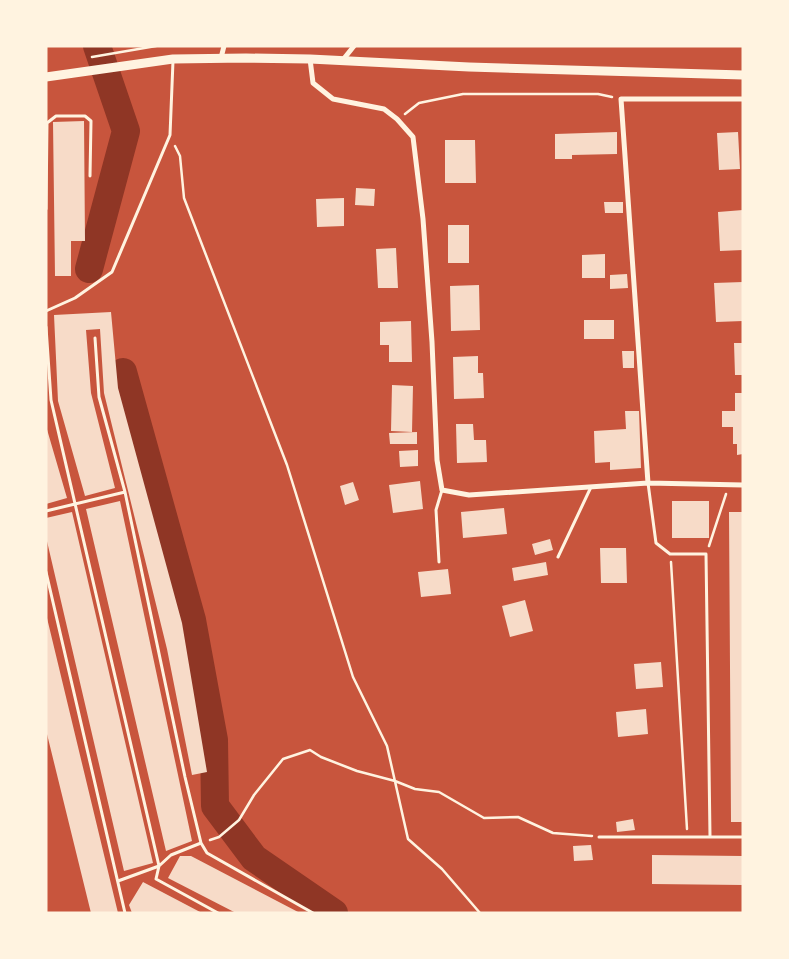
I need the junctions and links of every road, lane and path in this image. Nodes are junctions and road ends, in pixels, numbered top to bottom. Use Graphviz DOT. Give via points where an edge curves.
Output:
graph roads {
  1 [pos="156,46"];
  2 [pos="224,46"];
  3 [pos="354,46"];
  4 [pos="92,57"];
  5 [pos="174,59"];
  6 [pos="221,59"];
  7 [pos="310,59"];
  8 [pos="342,61"];
  9 [pos="743,75"];
  10 [pos="46,77"];
  11 [pos="622,99"];
  12 [pos="743,99"];
  13 [pos="398,119"];
  14 [pos="170,135"];
  15 [pos="90,176"];
  16 [pos="46,209"];
  17 [pos="46,310"];
  18 [pos="46,327"];
  19 [pos="95,338"];
  20 [pos="648,483"];
  21 [pos="729,485"];
  22 [pos="743,485"];
  23 [pos="591,487"];
  24 [pos="442,490"];
  25 [pos="125,492"];
  26 [pos="76,504"];
  27 [pos="46,511"];
  28 [pos="670,554"];
  29 [pos="706,554"];
  30 [pos="558,557"];
  31 [pos="439,562"];
  32 [pos="46,572"];
  33 [pos="395,781"];
  34 [pos="687,836"];
  35 [pos="710,836"];
  36 [pos="219,837"];
  37 [pos="599,837"];
  38 [pos="743,837"];
  39 [pos="201,843"];
  40 [pos="160,866"];
  41 [pos="118,881"];
  42 [pos="125,913"];
  43 [pos="218,913"];
  44 [pos="313,913"];
  45 [pos="480,913"];
  1 -- 4 [label="path"];
  2 -- 6 [label="street"];
  3 -- 8 [label="street"];
  5 -- 6 [label="main road"];
  5 -- 10 [label="main road"];
  5 -- 14 [label="lane"];
  6 -- 7 [label="main road"];
  7 -- 8 [label="main road"];
  7 -- 13 [label="street" via="313,83 333,99 384,109"];
  8 -- 9 [label="main road" via="469,68"];
  11 -- 12 [label="street"];
  11 -- 13 [label="path" via="598,94 463,94 419,103"];
  11 -- 20 [label="street"];
  13 -- 24 [label="street" via="413,138 423,218 437,460"];
  14 -- 17 [label="lane" via="112,272 74,298"];
  14 -- 33 [label="path" via="180,156 184,198 287,465 353,677 387,746"];
  15 -- 16 [label="lane" via="90,121 85,116 56,116 47,123"];
  18 -- 26 [label="lane" via="52,400"];
  19 -- 25 [label="lane" via="99,397"];
  20 -- 21 [label="street"];
  20 -- 23 [label="street"];
  20 -- 28 [label="lane" via="656,543"];
  21 -- 22 [label="street"];
  21 -- 29 [label="path"];
  23 -- 24 [label="street" via="469,495"];
  23 -- 30 [label="lane"];
  24 -- 31 [label="lane" via="436,510"];
  25 -- 26 [label="lane"];
  25 -- 39 [label="lane"];
  26 -- 27 [label="lane"];
  26 -- 40 [label="lane"];
  28 -- 29 [label="lane"];
  28 -- 34 [label="path"];
  29 -- 35 [label="lane"];
  32 -- 41 [label="lane"];
  33 -- 36 [label="path" via="357,771 310,750 283,760 254,795 239,820"];
  33 -- 37 [label="path" via="415,789 439,792 484,818 518,816 553,833"];
  33 -- 45 [label="path" via="408,839 442,869"];
  34 -- 35 [label="lane"];
  34 -- 37 [label="lane"];
  35 -- 38 [label="lane"];
  39 -- 40 [label="lane" via="170,855"];
  39 -- 44 [label="lane" via="206,853"];
  40 -- 41 [label="lane"];
  40 -- 43 [label="lane" via="156,879"];
  41 -- 42 [label="lane"];
}
